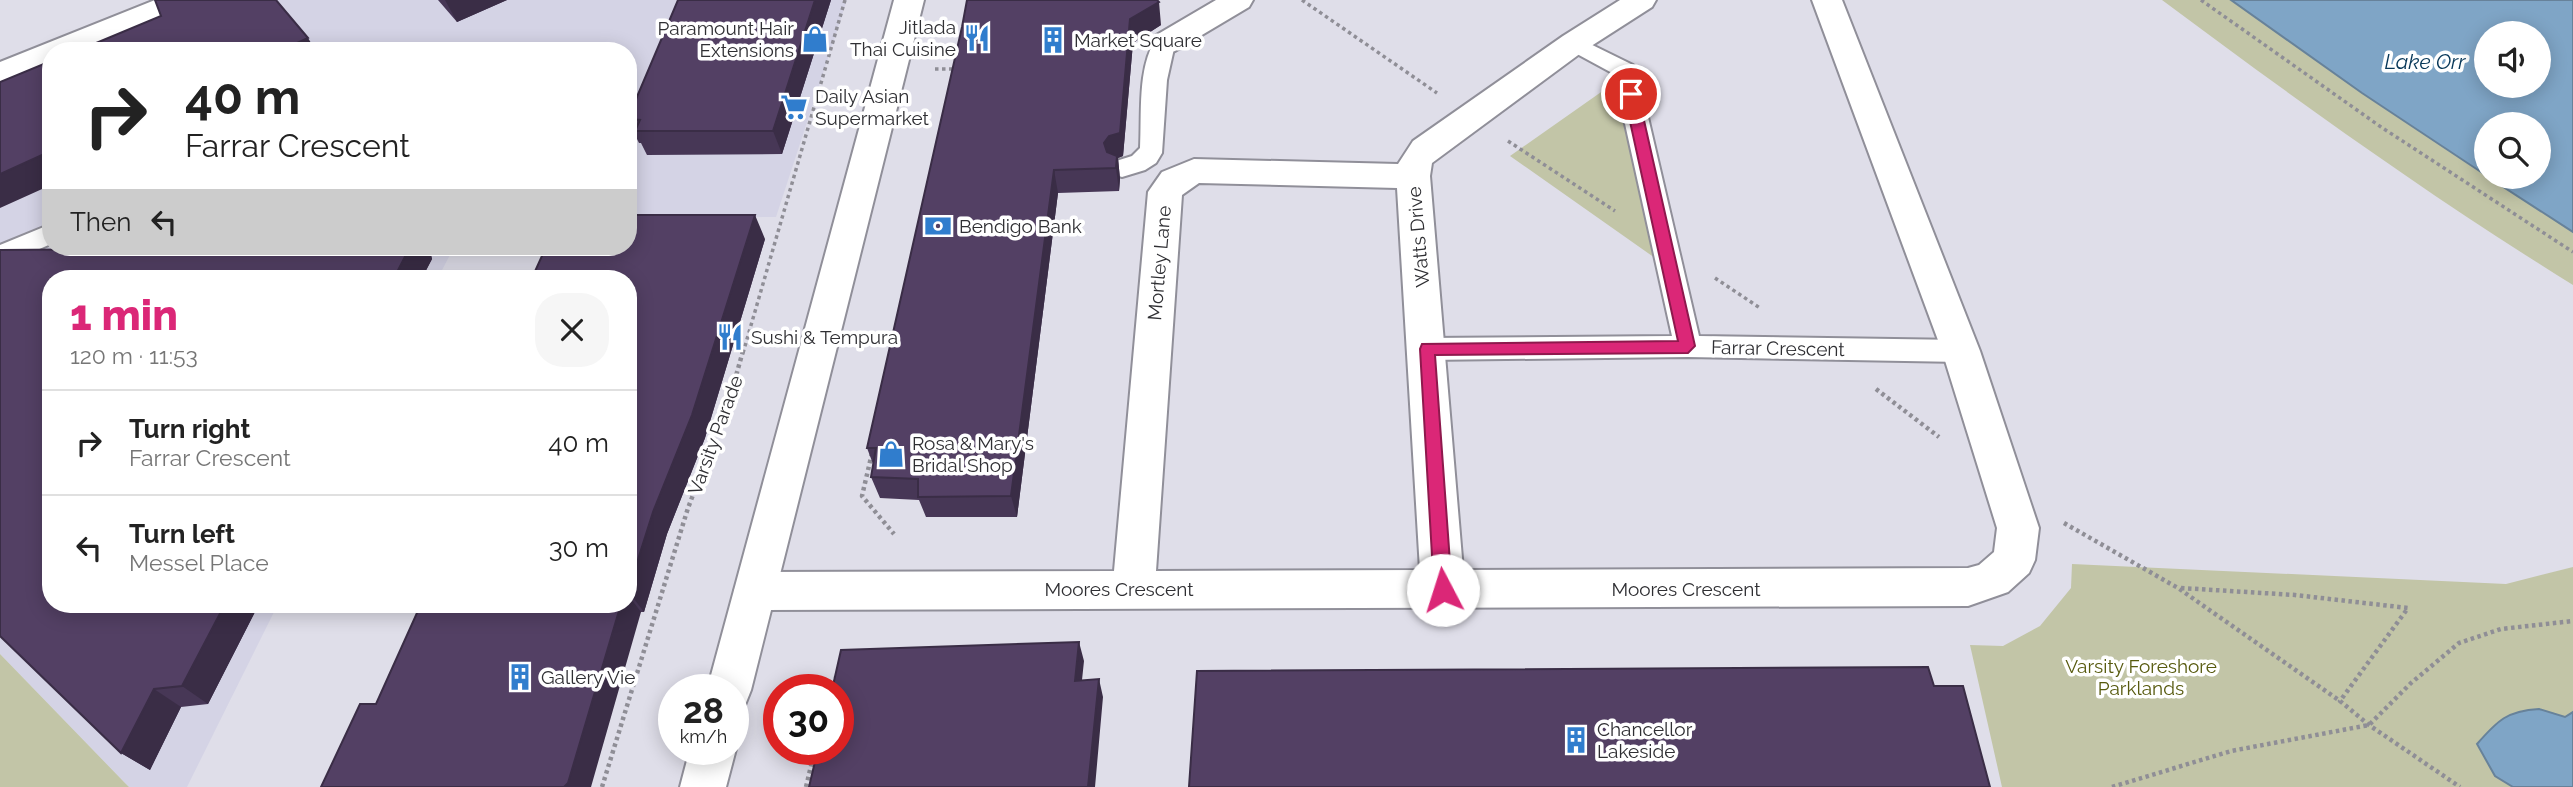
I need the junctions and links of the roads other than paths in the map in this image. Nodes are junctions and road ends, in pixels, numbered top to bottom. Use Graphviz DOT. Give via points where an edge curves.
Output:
graph roads {
  1 [pos="182,0"];
  2 [pos="909,0"];
  3 [pos="1238,0"];
  4 [pos="1641,0"];
  5 [pos="1827,0"];
  6 [pos="80,42"];
  7 [pos="1574,43"];
  8 [pos="1164,44"];
  9 [pos="42,58"];
  10 [pos="0,74"];
  11 [pos="1122,167"];
  12 [pos="1413,176"];
  13 [pos="42,237"];
  14 [pos="0,256"];
  15 [pos="1688,346"];
  16 [pos="1427,349"];
  17 [pos="1961,351"];
  18 [pos="1134,589"];
  19 [pos="1443,590"];
  20 [pos="755,592"];
  21 [pos="733,674"];
  22 [pos="709,765"];
  23 [pos="703,787"];
  1 -- 6 [label="street"];
  2 -- 20 [label="street"];
  3 -- 8 [label="street"];
  4 -- 7 [label="street, Watts Drive"];
  5 -- 17 [label="street, Moores Crescent"];
  7 -- 12 [label="street, Watts Drive" via="1425,149 1416,160"];
  7 -- 15 [label="lane" via="1626,70"];
  8 -- 11 [label="lane" via="1155,80 1153,148 1142,163"];
  9 -- 10 [label="street"];
  12 -- 16 [label="street, Watts Drive"];
  12 -- 18 [label="street, Mortley Lane" via="1194,171 1174,180 1165,192"];
  13 -- 14 [label="lane"];
  15 -- 16 [label="lane, Farrar Crescent"];
  15 -- 17 [label="lane, Farrar Crescent"];
  16 -- 19 [label="street, Watts Drive"];
  17 -- 19 [label="street, Moores Crescent" via="2018,527 2014,559 1993,579 1968,587"];
  18 -- 19 [label="street, Moores Crescent"];
  18 -- 20 [label="street, Moores Crescent"];
  20 -- 21 [label="street"];
  22 -- 23 [label="street"];
}
